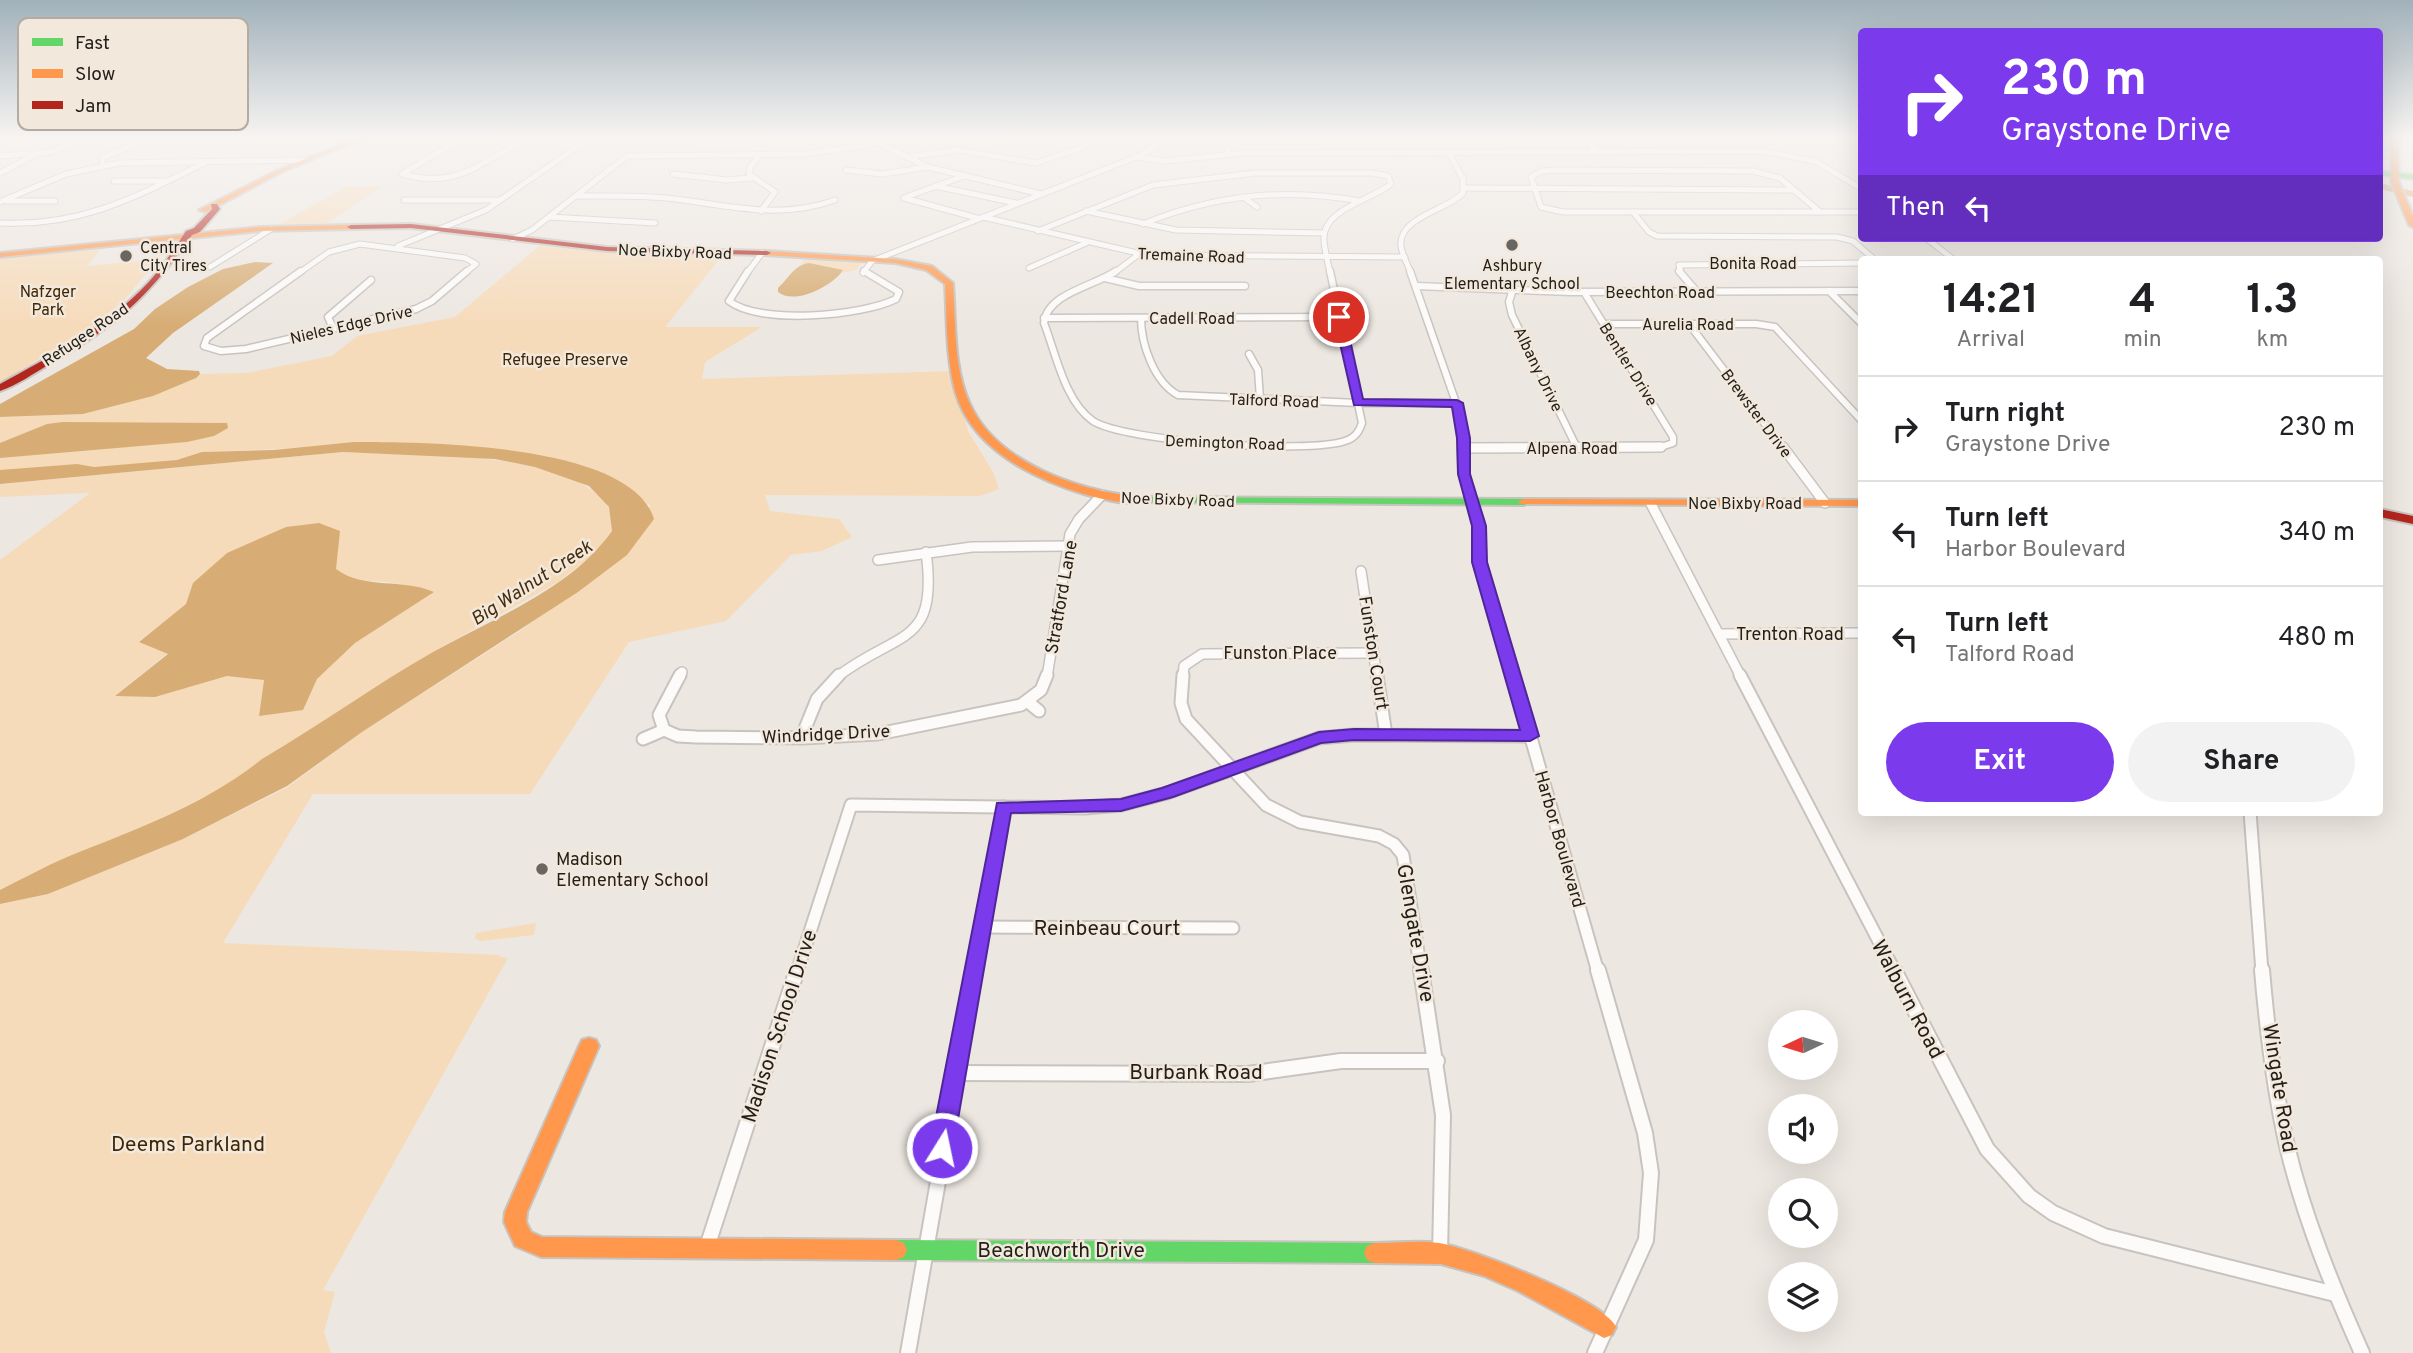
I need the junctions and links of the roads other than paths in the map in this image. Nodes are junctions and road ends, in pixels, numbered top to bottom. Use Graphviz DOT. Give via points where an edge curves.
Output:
graph roads {
  1 [pos="127,200"];
  2 [pos="225,200"];
  3 [pos="500,200"];
  4 [pos="569,200"];
  5 [pos="675,200"];
  6 [pos="769,200"];
  7 [pos="835,200"];
  8 [pos="912,200"];
  9 [pos="1002,200"];
  10 [pos="1024,200"];
  11 [pos="1113,200"];
  12 [pos="1221,200"];
  13 [pos="1247,200"];
  14 [pos="1353,200"];
  15 [pos="1456,200"];
  16 [pos="1539,200"];
  17 [pos="1806,200"];
  18 [pos="2400,200"];
  19 [pos="55,201"];
  20 [pos="1359,201"];
  21 [pos="1,202"];
  22 [pos="1016,203"];
  23 [pos="1257,207"];
  24 [pos="761,211"];
  25 [pos="1085,211"];
  26 [pos="1633,212"];
  27 [pos="1820,212"];
  28 [pos="1858,212"];
  29 [pos="548,217"];
  30 [pos="980,218"];
  31 [pos="0,223"];
  32 [pos="655,223"];
  33 [pos="1143,224"];
  34 [pos="2413,225"];
  35 [pos="268,229"];
  36 [pos="442,229"];
  37 [pos="1038,231"];
  38 [pos="1324,233"];
  39 [pos="187,236"];
  40 [pos="513,239"];
  41 [pos="1931,242"];
  42 [pos="1086,243"];
  43 [pos="396,246"];
  44 [pos="762,253"];
  45 [pos="1139,254"];
  46 [pos="0,256"];
  47 [pos="1870,256"];
  48 [pos="1949,256"];
  49 [pos="1326,257"];
  50 [pos="1405,257"];
  51 [pos="875,259"];
  52 [pos="1671,262"];
  53 [pos="1858,263"];
  54 [pos="1679,265"];
  55 [pos="210,267"];
  56 [pos="1029,268"];
  57 [pos="1105,278"];
  58 [pos="371,280"];
  59 [pos="1245,286"];
  60 [pos="1416,286"];
  61 [pos="1513,289"];
  62 [pos="1858,291"];
  63 [pos="1584,292"];
  64 [pos="1697,292"];
  65 [pos="1829,292"];
  66 [pos="734,306"];
  67 [pos="723,309"];
  68 [pos="1339,317"];
  69 [pos="1044,318"];
  70 [pos="1140,318"];
  71 [pos="1858,320"];
  72 [pos="1604,324"];
  73 [pos="1689,324"];
  74 [pos="333,328"];
  75 [pos="1249,354"];
  76 [pos="0,388"];
  77 [pos="1260,399"];
  78 [pos="1358,403"];
  79 [pos="1457,403"];
  80 [pos="1858,416"];
  81 [pos="1674,443"];
  82 [pos="1463,448"];
  83 [pos="1577,448"];
  84 [pos="1102,495"];
  85 [pos="1473,503"];
  86 [pos="1651,503"];
  87 [pos="1825,503"];
  88 [pos="1858,503"];
  89 [pos="2383,514"];
  90 [pos="2413,520"];
  91 [pos="1067,546"];
  92 [pos="926,552"];
  93 [pos="878,560"];
  94 [pos="1361,571"];
  95 [pos="1719,634"];
  96 [pos="1858,634"];
  97 [pos="1374,653"];
  98 [pos="1188,657"];
  99 [pos="682,672"];
  100 [pos="1028,702"];
  101 [pos="1040,711"];
  102 [pos="664,730"];
  103 [pos="1386,735"];
  104 [pos="1530,736"];
  105 [pos="802,737"];
  106 [pos="643,739"];
  107 [pos="1231,768"];
  108 [pos="1003,807"];
  109 [pos="2250,816"];
  110 [pos="981,927"];
  111 [pos="1233,928"];
  112 [pos="589,1046"];
  113 [pos="1437,1061"];
  114 [pos="955,1073"];
  115 [pos="707,1247"];
  116 [pos="925,1249"];
  117 [pos="1440,1254"];
  118 [pos="2335,1294"];
  119 [pos="1604,1327"];
  120 [pos="908,1353"];
  121 [pos="1595,1353"];
  122 [pos="2361,1353"];
  1 -- 31 [label="street" via="74,221 34,226"];
  2 -- 39 [label="street, Refugee Road"];
  3 -- 36 [label="street" via="478,215"];
  4 -- 29 [label="street"];
  5 -- 24 [label="street"];
  6 -- 24 [label="street"];
  7 -- 24 [label="street" via="804,211"];
  8 -- 30 [label="street, Tremaine Road"];
  9 -- 22 [label="street"];
  10 -- 22 [label="street"];
  11 -- 25 [label="street"];
  12 -- 33 [label="street" via="1188,205"];
  13 -- 23 [label="street"];
  14 -- 20 [label="street"];
  15 -- 50 [label="street" via="1406,229 1401,240"];
  16 -- 26 [label="street" via="1547,211"];
  17 -- 27 [label="street"];
  18 -- 34 [label="street"];
  19 -- 21 [label="street"];
  20 -- 38 [label="street" via="1333,217"];
  22 -- 30 [label="street"];
  25 -- 33 [label="street"];
  25 -- 37 [label="street"];
  26 -- 27 [label="street"];
  26 -- 47 [label="street" via="1652,236 1845,237"];
  27 -- 28 [label="street"];
  29 -- 32 [label="street"];
  29 -- 40 [label="street"];
  30 -- 37 [label="street, Tremaine Road"];
  30 -- 51 [label="street"];
  33 -- 38 [label="street" via="1186,230"];
  35 -- 36 [label="street, Noe Bixby Road" via="386,225"];
  35 -- 39 [label="street, Noe Bixby Road"];
  35 -- 55 [label="street"];
  36 -- 40 [label="street, Noe Bixby Road"];
  36 -- 43 [label="street"];
  37 -- 42 [label="street, Tremaine Road"];
  38 -- 49 [label="street"];
  39 -- 46 [label="street, Noe Bixby Road"];
  39 -- 76 [label="street, Refugee Road" via="150,285 117,316"];
  40 -- 44 [label="street, Noe Bixby Road" via="622,250"];
  41 -- 48 [label="street"];
  42 -- 45 [label="street, Tremaine Road"];
  42 -- 56 [label="street"];
  43 -- 74 [label="street, Nieles Edge Drive" via="465,258 475,264 421,307"];
  43 -- 74 [label="street, Nieles Edge Drive" via="342,244 203,344 211,350 246,349"];
  44 -- 51 [label="street, Noe Bixby Road"];
  44 -- 66 [label="street" via="730,295"];
  45 -- 49 [label="street, Tremaine Road"];
  45 -- 57 [label="street"];
  49 -- 50 [label="street, Tremaine Road"];
  49 -- 68 [label="street"];
  50 -- 60 [label="street, Harbor Boulevard"];
  51 -- 66 [label="street" via="863,273 899,293 881,307 836,313 758,312"];
  51 -- 84 [label="street, Noe Bixby Road" via="923,266 949,283 964,403 981,433 1039,473"];
  52 -- 54 [label="street"];
  53 -- 54 [label="street, Bonita Road"];
  54 -- 64 [label="street, Bonita Road"];
  57 -- 59 [label="street" via="1139,286"];
  57 -- 69 [label="street" via="1055,302"];
  58 -- 74 [label="street" via="328,317"];
  60 -- 61 [label="street, Beechton Road"];
  60 -- 79 [label="street, Harbor Boulevard"];
  61 -- 63 [label="street, Beechton Road"];
  61 -- 83 [label="street, Albany Drive" via="1512,315"];
  62 -- 65 [label="street, Beechton Road"];
  63 -- 64 [label="street, Beechton Road"];
  63 -- 72 [label="street, Bentler Drive"];
  64 -- 65 [label="street, Beechton Road"];
  65 -- 71 [label="street"];
  66 -- 67 [label="street"];
  68 -- 70 [label="street, Cadell Road"];
  68 -- 78 [label="street"];
  69 -- 70 [label="street, Cadell Road"];
  69 -- 78 [label="street, Demington Road" via="1073,402 1085,416 1135,436 1312,446 1347,440 1361,428"];
  70 -- 77 [label="street, Talford Road" via="1141,339 1172,395"];
  72 -- 73 [label="street, Aurelia Road"];
  72 -- 81 [label="street, Bentler Drive"];
  73 -- 80 [label="street, Aurelia Road" via="1773,325"];
  73 -- 87 [label="street, Brewster Drive"];
  75 -- 77 [label="street" via="1258,370"];
  77 -- 78 [label="street, Talford Road"];
  78 -- 79 [label="street, Talford Road"];
  79 -- 82 [label="street, Harbor Boulevard"];
  81 -- 83 [label="street, Alpena Road" via="1658,448"];
  82 -- 83 [label="street, Alpena Road"];
  82 -- 85 [label="street, Harbor Boulevard" via="1464,474"];
  84 -- 85 [label="street, Noe Bixby Road" via="1149,500"];
  84 -- 91 [label="street, Stratford Lane" via="1079,519"];
  85 -- 86 [label="street, Noe Bixby Road"];
  85 -- 104 [label="street, Harbor Boulevard" via="1479,526 1479,562"];
  86 -- 87 [label="street, Noe Bixby Road"];
  86 -- 95 [label="street, Walburn Road"];
  87 -- 88 [label="street, Noe Bixby Road"];
  89 -- 90 [label="street"];
  91 -- 92 [label="street"];
  91 -- 100 [label="street, Stratford Lane" via="1047,677 1041,691"];
  92 -- 93 [label="street"];
  92 -- 105 [label="street" via="932,582 924,617 901,640 831,681 816,701"];
  94 -- 97 [label="street, Funston Court"];
  95 -- 96 [label="street, Trenton Road"];
  95 -- 118 [label="street, Walburn Road" via="1987,1149 2017,1188 2063,1221 2090,1233"];
  97 -- 98 [label="street, Funston Place" via="1218,652"];
  97 -- 103 [label="street, Funston Court"];
  98 -- 107 [label="street, Glengate Drive" via="1182,672 1182,712"];
  99 -- 102 [label="street" via="659,715"];
  100 -- 101 [label="street"];
  100 -- 105 [label="street, Windridge Drive" via="881,734"];
  102 -- 105 [label="street, Windridge Drive" via="687,737"];
  102 -- 106 [label="street"];
  103 -- 104 [label="street"];
  103 -- 107 [label="street" via="1319,738"];
  104 -- 119 [label="street, Harbor Boulevard" via="1645,1133 1651,1173 1646,1240 1633,1275"];
  107 -- 108 [label="street" via="1121,805"];
  107 -- 113 [label="street, Glengate Drive" via="1266,805 1287,817 1379,836 1399,849 1406,862"];
  108 -- 110 [label="street"];
  108 -- 115 [label="street, Madison School Drive" via="850,806"];
  109 -- 118 [label="street, Wingate Road" via="2281,1117 2294,1174"];
  110 -- 111 [label="street, Reinbeau Court"];
  110 -- 114 [label="street"];
  112 -- 115 [label="street, Beachworth Drive" via="519,1202 515,1222 523,1239 541,1247"];
  113 -- 114 [label="street, Burbank Road" via="1341,1061 1248,1074"];
  113 -- 117 [label="street, Glengate Drive" via="1443,1115"];
  114 -- 116 [label="street"];
  115 -- 116 [label="street, Beachworth Drive"];
  116 -- 117 [label="street, Beachworth Drive"];
  116 -- 120 [label="street"];
  117 -- 119 [label="street, Beachworth Drive" via="1525,1282"];
  118 -- 122 [label="street, Wingate Road"];
  119 -- 121 [label="street, Harbor Boulevard"];
}
